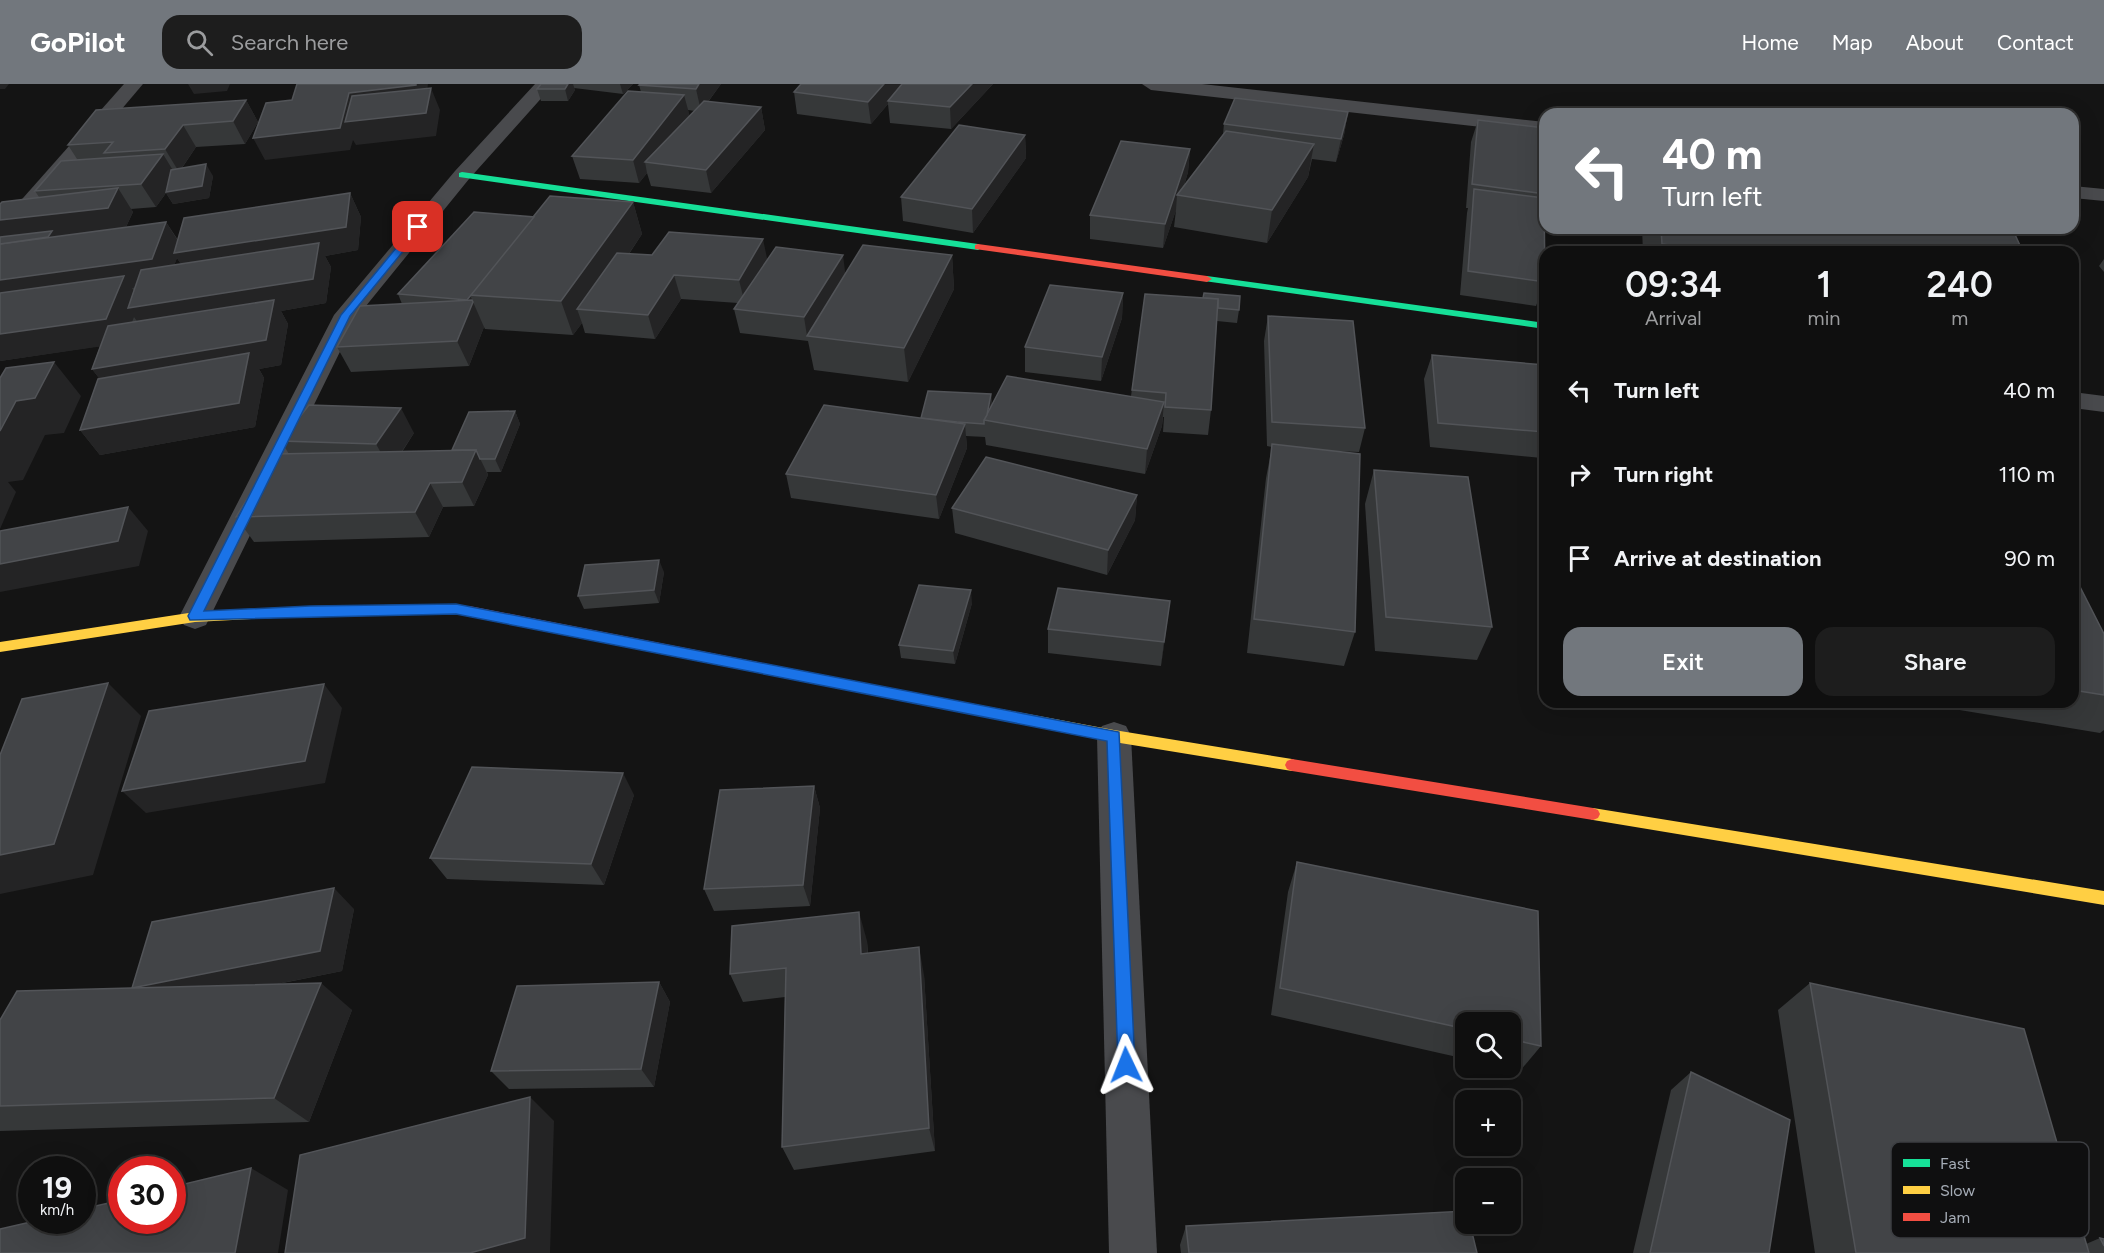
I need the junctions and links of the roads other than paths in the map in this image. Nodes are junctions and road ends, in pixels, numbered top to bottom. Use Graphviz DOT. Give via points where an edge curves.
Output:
graph roads {
  1 [pos="134,84"];
  2 [pos="545,84"];
  3 [pos="1151,84"];
  4 [pos="1539,127"];
  5 [pos="462,175"];
  6 [pos="2079,193"];
  7 [pos="2104,195"];
  8 [pos="0,238"];
  9 [pos="1539,325"];
  10 [pos="2079,401"];
  11 [pos="2104,404"];
  12 [pos="195,616"];
  13 [pos="0,648"];
  14 [pos="1114,736"];
  15 [pos="2104,898"];
  16 [pos="1133,1253"];
  1 -- 8 [label="street"];
  2 -- 5 [label="street"];
  3 -- 4 [label="street"];
  5 -- 9 [label="street"];
  5 -- 12 [label="street" via="346,315"];
  6 -- 7 [label="street"];
  10 -- 11 [label="street"];
  12 -- 13 [label="street"];
  12 -- 14 [label="street" via="456,609"];
  14 -- 15 [label="street"];
  14 -- 16 [label="street"];
}
